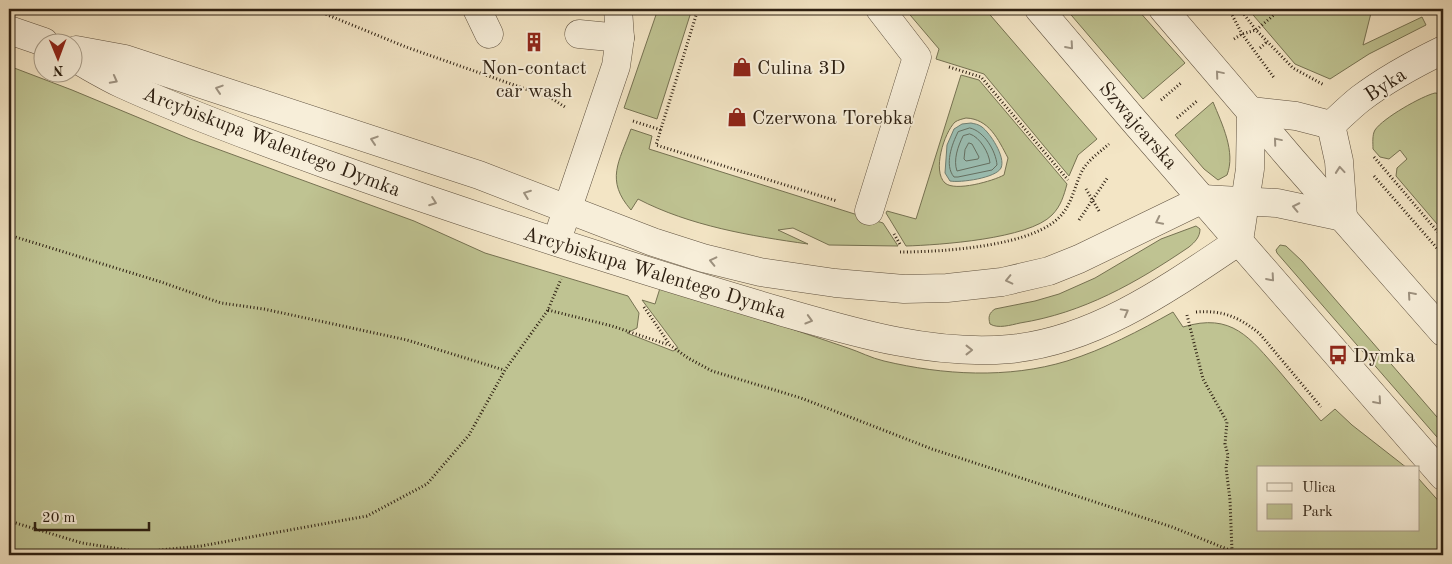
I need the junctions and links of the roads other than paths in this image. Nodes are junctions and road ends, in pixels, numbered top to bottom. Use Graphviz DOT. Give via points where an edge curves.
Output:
graph roads {
  1 [pos="477,9"];
  2 [pos="618,9"];
  3 [pos="880,9"];
  4 [pos="1038,9"];
  5 [pos="1164,9"];
  6 [pos="9,30"];
  7 [pos="489,34"];
  8 [pos="579,34"];
  9 [pos="32,38"];
  10 [pos="620,38"];
  11 [pos="1443,50"];
  12 [pos="82,51"];
  13 [pos="82,62"];
  14 [pos="1251,111"];
  15 [pos="1331,124"];
  16 [pos="1203,199"];
  17 [pos="1245,202"];
  18 [pos="568,210"];
  19 [pos="869,212"];
  20 [pos="1343,217"];
  21 [pos="1239,241"];
  22 [pos="556,243"];
  23 [pos="1443,332"];
  24 [pos="1443,476"];
  1 -- 7 [label="street"];
  2 -- 10 [label="street"];
  3 -- 19 [label="street" via="917,57"];
  4 -- 16 [label="street, Szwajcarska, one-way"];
  14 -- 5 [label="street, one-way"];
  6 -- 9 [label="street"];
  8 -- 10 [label="street"];
  10 -- 18 [label="street" via="616,66"];
  11 -- 15 [label="street, Byka" via="1377,87"];
  18 -- 12 [label="street, Arcybiskupa Walentego Dymka, one-way" via="479,175 258,102 125,59"];
  13 -- 22 [label="street, Arcybiskupa Walentego Dymka, one-way" via="120,83 260,141"];
  14 -- 15 [label="street"];
  14 -- 17 [label="street" via="1250,168"];
  20 -- 14 [label="street, one-way"];
  20 -- 15 [label="street, one-way" via="1339,161"];
  16 -- 17 [label="street"];
  16 -- 18 [label="street, Arcybiskupa Walentego Dymka, one-way" via="1080,259 1048,271 1002,282 904,289 760,272 661,245"];
  16 -- 21 [label="street, Szwajcarska"];
  20 -- 17 [label="street, one-way" via="1277,203"];
  17 -- 21 [label="street"];
  18 -- 22 [label="street"];
  23 -- 20 [label="street, one-way"];
  22 -- 21 [label="street, Arcybiskupa Walentego Dymka, one-way" via="837,328 923,346 964,350 1010,349 1084,331 1118,317"];
  21 -- 24 [label="street, one-way"];
}
